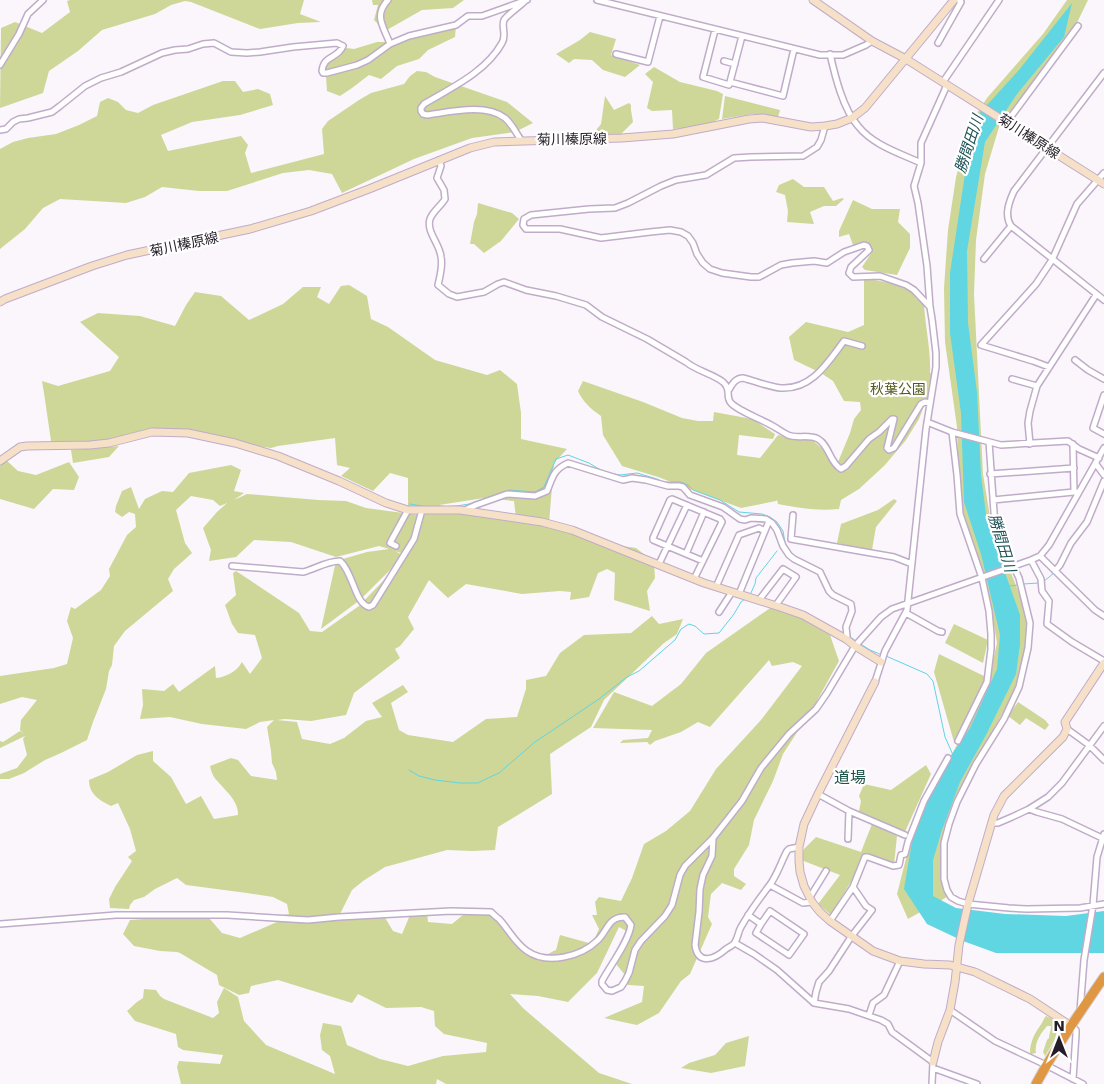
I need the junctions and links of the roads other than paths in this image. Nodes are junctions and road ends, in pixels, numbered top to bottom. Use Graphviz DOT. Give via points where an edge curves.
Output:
graph roads {
  1 [pos="44,0"];
  2 [pos="388,0"];
  3 [pos="526,0"];
  4 [pos="597,0"];
  5 [pos="813,0"];
  6 [pos="954,0"];
  7 [pos="959,0"];
  8 [pos="999,0"];
  9 [pos="660,16"];
  10 [pos="1078,26"];
  11 [pos="715,30"];
  12 [pos="742,36"];
  13 [pos="872,41"];
  14 [pos="938,43"];
  15 [pos="390,44"];
  16 [pos="794,49"];
  17 [pos="616,54"];
  18 [pos="830,54"];
  19 [pos="906,59"];
  20 [pos="724,61"];
  21 [pos="735,64"];
  22 [pos="0,65"];
  23 [pos="1104,74"];
  24 [pos="730,82"];
  25 [pos="945,83"];
  26 [pos="852,118"];
  27 [pos="1007,122"];
  28 [pos="825,126"];
  29 [pos="0,130"];
  30 [pos="521,140"];
  31 [pos="1047,148"];
  32 [pos="440,160"];
  33 [pos="921,163"];
  34 [pos="1104,172"];
  35 [pos="1097,179"];
  36 [pos="1104,184"];
  37 [pos="1011,226"];
  38 [pos="984,259"];
  39 [pos="1052,260"];
  40 [pos="1096,295"];
  41 [pos="1104,300"];
  42 [pos="0,302"];
  43 [pos="930,307"];
  44 [pos="862,346"];
  45 [pos="1074,360"];
  46 [pos="1049,367"];
  47 [pos="1012,379"];
  48 [pos="1104,379"];
  49 [pos="1037,386"];
  50 [pos="728,391"];
  51 [pos="1104,395"];
  52 [pos="930,404"];
  53 [pos="927,422"];
  54 [pos="952,432"];
  55 [pos="1104,434"];
  56 [pos="987,442"];
  57 [pos="1030,444"];
  58 [pos="1073,444"];
  59 [pos="1104,448"];
  60 [pos="1099,458"];
  61 [pos="0,461"];
  62 [pos="1096,464"];
  63 [pos="1074,468"];
  64 [pos="990,474"];
  65 [pos="1104,475"];
  66 [pos="1104,481"];
  67 [pos="1077,492"];
  68 [pos="992,500"];
  69 [pos="687,505"];
  70 [pos="408,510"];
  71 [pos="422,510"];
  72 [pos="464,510"];
  73 [pos="704,512"];
  74 [pos="792,515"];
  75 [pos="769,521"];
  76 [pos="765,530"];
  77 [pos="396,546"];
  78 [pos="668,546"];
  79 [pos="686,554"];
  80 [pos="1040,556"];
  81 [pos="1031,560"];
  82 [pos="703,561"];
  83 [pos="659,564"];
  84 [pos="912,564"];
  85 [pos="232,566"];
  86 [pos="1014,566"];
  87 [pos="1055,571"];
  88 [pos="982,578"];
  89 [pos="694,579"];
  90 [pos="716,587"];
  91 [pos="736,593"];
  92 [pos="760,600"];
  93 [pos="907,604"];
  94 [pos="776,606"];
  95 [pos="719,612"];
  96 [pos="906,613"];
  97 [pos="1104,616"];
  98 [pos="942,632"];
  99 [pos="845,638"];
  100 [pos="857,644"];
  101 [pos="882,658"];
  102 [pos="1104,662"];
  103 [pos="875,682"];
  104 [pos="1104,726"];
  105 [pos="1067,729"];
  106 [pos="958,740"];
  107 [pos="1090,745"];
  108 [pos="948,758"];
  109 [pos="1104,760"];
  110 [pos="818,794"];
  111 [pos="1029,809"];
  112 [pos="849,811"];
  113 [pos="992,823"];
  114 [pos="905,835"];
  115 [pos="713,838"];
  116 [pos="848,839"];
  117 [pos="1103,840"];
  118 [pos="799,847"];
  119 [pos="826,872"];
  120 [pos="770,885"];
  121 [pos="853,887"];
  122 [pos="811,899"];
  123 [pos="1104,904"];
  124 [pos="968,905"];
  125 [pos="1093,907"];
  126 [pos="748,915"];
  127 [pos="830,922"];
  128 [pos="853,922"];
  129 [pos="0,924"];
  130 [pos="762,924"];
  131 [pos="860,926"];
  132 [pos="851,937"];
  133 [pos="735,943"];
  134 [pos="900,961"];
  135 [pos="957,966"];
  136 [pos="1104,977"];
  137 [pos="814,1002"];
  138 [pos="950,1010"];
  139 [pos="1079,1014"];
  140 [pos="869,1015"];
  141 [pos="1071,1026"];
  142 [pos="933,1065"];
  143 [pos="1046,1065"];
  144 [pos="1073,1079"];
  145 [pos="932,1084"];
  146 [pos="977,1084"];
  147 [pos="1036,1084"];
  148 [pos="1083,1084"];
  1 -- 22 [label="street" via="28,14"];
  2 -- 15 [label="street" via="380,13 380,20"];
  3 -- 15 [label="street" via="482,16 468,16 456,25"];
  3 -- 30 [label="street" via="505,19 503,42 490,59 421,108 421,112 427,115 464,110 491,112 506,119"];
  4 -- 9 [label="street"];
  5 -- 13 [label="street"];
  6 -- 19 [label="street"];
  7 -- 14 [label="street" via="961,2"];
  8 -- 25 [label="street"];
  9 -- 11 [label="street"];
  9 -- 17 [label="street" via="648,62"];
  10 -- 27 [label="street"];
  11 -- 12 [label="street"];
  11 -- 24 [label="street" via="703,77 730,85"];
  12 -- 16 [label="street"];
  12 -- 21 [label="street"];
  13 -- 18 [label="street" via="843,54"];
  13 -- 19 [label="street"];
  15 -- 29 [label="street" via="357,66 328,73 323,73 323,65 340,51 343,46 340,44 247,53 231,52 214,43 175,50 101,78 85,86 52,112 19,119"];
  16 -- 18 [label="street"];
  16 -- 24 [label="street" via="783,96"];
  18 -- 26 [label="street"];
  19 -- 25 [label="street, 菊川榛原線"];
  19 -- 26 [label="street, 菊川榛原線" via="865,108"];
  20 -- 21 [label="street"];
  21 -- 24 [label="street"];
  23 -- 31 [label="street"];
  25 -- 27 [label="street, 菊川榛原線"];
  25 -- 33 [label="street" via="922,144"];
  26 -- 28 [label="street, 菊川榛原線"];
  26 -- 33 [label="street" via="873,139"];
  27 -- 31 [label="street, 菊川榛原線"];
  28 -- 30 [label="street, 菊川榛原線" via="811,127 763,118 672,134"];
  28 -- 43 [label="street" via="817,147 803,156 734,158 706,175 676,180 615,208 531,216 524,219 523,225 526,229 560,229 601,238 670,230 681,232 688,236 710,269 759,277 781,265 814,261 827,263 864,245 869,250 851,267 849,273 853,277 880,276 906,284"];
  30 -- 32 [label="street, 菊川榛原線" via="494,142"];
  31 -- 35 [label="street, 菊川榛原線"];
  31 -- 37 [label="street" via="1014,191 1007,218"];
  32 -- 42 [label="street, 菊川榛原線" via="311,211 250,229 92,266"];
  32 -- 50 [label="street" via="437,178 445,199 430,219 430,228 442,257 438,285 449,294 457,297 484,292 504,282 586,305 602,317 722,382"];
  33 -- 43 [label="street" via="914,186"];
  34 -- 35 [label="street"];
  35 -- 36 [label="street, 菊川榛原線"];
  35 -- 39 [label="street" via="1077,204"];
  37 -- 38 [label="street"];
  37 -- 39 [label="street"];
  39 -- 40 [label="street"];
  39 -- 46 [label="street" via="1036,284 981,344"];
  40 -- 41 [label="street"];
  40 -- 46 [label="street"];
  43 -- 52 [label="street" via="936,367"];
  44 -- 50 [label="street" via="844,340 807,383 779,388 738,378"];
  45 -- 48 [label="street"];
  46 -- 49 [label="street"];
  47 -- 49 [label="street"];
  49 -- 57 [label="street" via="1028,423"];
  50 -- 52 [label="street" via="730,403 789,436 819,439 841,469 892,419 886,448 894,448 921,404"];
  51 -- 55 [label="street" via="1093,428"];
  52 -- 53 [label="street"];
  53 -- 54 [label="street"];
  53 -- 84 [label="street"];
  54 -- 56 [label="street"];
  54 -- 88 [label="street" via="960,514"];
  56 -- 57 [label="street"];
  56 -- 64 [label="street"];
  57 -- 58 [label="street"];
  58 -- 60 [label="street"];
  58 -- 63 [label="street"];
  59 -- 60 [label="street"];
  60 -- 62 [label="street"];
  61 -- 70 [label="street" via="27,446 90,445 152,432 188,432 278,456"];
  62 -- 65 [label="street"];
  62 -- 67 [label="street"];
  63 -- 64 [label="street"];
  63 -- 67 [label="street"];
  64 -- 68 [label="street"];
  66 -- 87 [label="street" via="1087,522"];
  67 -- 68 [label="street"];
  67 -- 80 [label="street"];
  68 -- 86 [label="street" via="995,526"];
  69 -- 73 [label="street"];
  69 -- 78 [label="street"];
  69 -- 78 [label="street" via="670,500 653,538"];
  70 -- 71 [label="street"];
  70 -- 77 [label="street" via="390,541"];
  71 -- 72 [label="street"];
  71 -- 85 [label="street" via="414,539 369,607 360,600 340,561 303,572"];
  72 -- 75 [label="street" via="507,494 535,496 548,490 556,470 568,463 623,480 632,478 683,487 690,495 723,507 740,519"];
  72 -- 83 [label="street" via="554,524"];
  73 -- 79 [label="street"];
  73 -- 82 [label="street" via="722,522"];
  74 -- 84 [label="street" via="791,539 894,557"];
  75 -- 76 [label="street"];
  75 -- 99 [label="street" via="789,555 820,572 829,591 851,604"];
  76 -- 90 [label="street" via="759,528 739,535"];
  76 -- 91 [label="street"];
  78 -- 79 [label="street"];
  78 -- 83 [label="street"];
  79 -- 82 [label="street"];
  80 -- 81 [label="street"];
  80 -- 87 [label="street"];
  81 -- 86 [label="street"];
  81 -- 102 [label="street" via="1049,601 1047,624"];
  82 -- 89 [label="street"];
  83 -- 89 [label="street"];
  84 -- 93 [label="street"];
  86 -- 88 [label="street"];
  86 -- 124 [label="street" via="1030,623 1019,686 957,802 944,843 947,890 951,897"];
  87 -- 97 [label="street"];
  88 -- 93 [label="street"];
  88 -- 106 [label="street" via="991,634 987,682"];
  89 -- 90 [label="street"];
  90 -- 91 [label="street"];
  91 -- 92 [label="street"];
  91 -- 95 [label="street"];
  92 -- 94 [label="street"];
  92 -- 94 [label="street" via="782,569 796,577"];
  93 -- 96 [label="street"];
  93 -- 100 [label="street" via="881,617"];
  94 -- 99 [label="street"];
  96 -- 98 [label="street"];
  96 -- 101 [label="street"];
  99 -- 100 [label="street"];
  100 -- 101 [label="street"];
  100 -- 115 [label="street" via="816,709 789,734 761,768 742,801"];
  101 -- 103 [label="street"];
  102 -- 105 [label="street" via="1065,722"];
  103 -- 110 [label="street"];
  104 -- 107 [label="street"];
  105 -- 107 [label="street"];
  105 -- 113 [label="street" via="1063,737 1004,796"];
  107 -- 109 [label="street"];
  107 -- 111 [label="street" via="1062,783"];
  108 -- 121 [label="street" via="925,798 899,865 865,857"];
  110 -- 112 [label="street"];
  110 -- 118 [label="street" via="804,824"];
  111 -- 113 [label="street"];
  111 -- 117 [label="street" via="1062,818"];
  112 -- 114 [label="street"];
  112 -- 116 [label="street"];
  113 -- 124 [label="street"];
  115 -- 129 [label="street" via="685,866 672,905 635,950 625,982 612,991 607,990 602,981 631,925 625,918 618,917 588,948 550,959 527,951 491,912 451,911 308,920 228,915 116,916"];
  115 -- 133 [label="street" via="712,856 700,890 695,949 709,959 719,956"];
  117 -- 125 [label="street" via="1096,857"];
  118 -- 120 [label="street" via="787,851"];
  118 -- 122 [label="street" via="800,872"];
  119 -- 122 [label="street"];
  120 -- 122 [label="street" via="803,903"];
  120 -- 126 [label="street"];
  121 -- 127 [label="street"];
  121 -- 131 [label="street" via="872,910"];
  122 -- 127 [label="street"];
  123 -- 125 [label="street"];
  124 -- 125 [label="street" via="1027,909"];
  124 -- 135 [label="street"];
  125 -- 139 [label="street"];
  126 -- 130 [label="street"];
  126 -- 133 [label="street"];
  127 -- 132 [label="street"];
  128 -- 131 [label="street"];
  130 -- 130 [label="street" via="770,911 804,934 789,955 756,932"];
  131 -- 132 [label="street"];
  132 -- 134 [label="street" via="873,951"];
  132 -- 137 [label="street" via="819,982"];
  133 -- 137 [label="street" via="776,970"];
  134 -- 135 [label="street"];
  134 -- 140 [label="street" via="884,996 873,1003"];
  135 -- 138 [label="street"];
  135 -- 141 [label="street" via="1030,999"];
  136 -- 139 [label="highway"];
  137 -- 140 [label="street"];
  138 -- 142 [label="street"];
  138 -- 143 [label="street" via="995,1041"];
  139 -- 141 [label="highway"];
  140 -- 142 [label="street" via="888,1024 892,1032"];
  141 -- 143 [label="highway"];
  141 -- 144 [label="street" via="1076,1030"];
  142 -- 145 [label="street"];
  142 -- 146 [label="street"];
  143 -- 144 [label="street"];
  143 -- 147 [label="highway"];
  144 -- 148 [label="street"];
}
